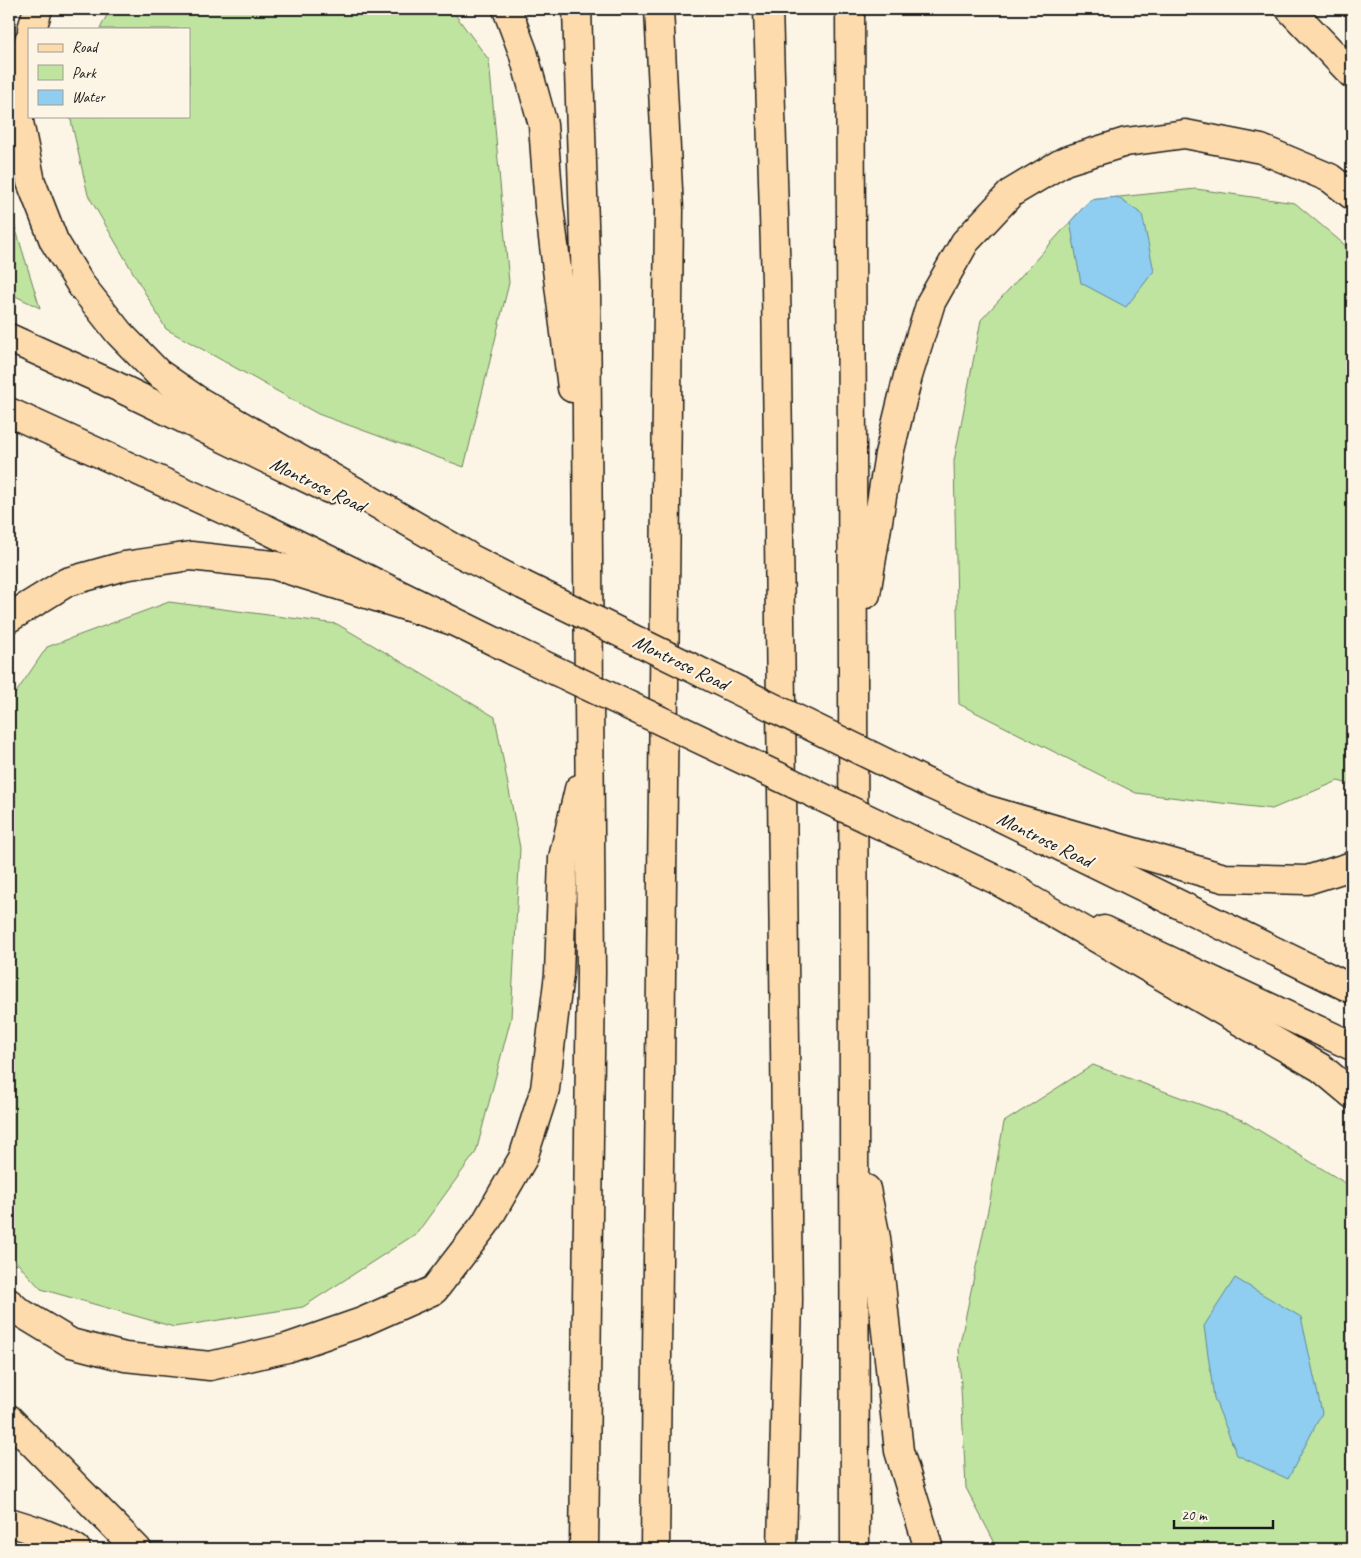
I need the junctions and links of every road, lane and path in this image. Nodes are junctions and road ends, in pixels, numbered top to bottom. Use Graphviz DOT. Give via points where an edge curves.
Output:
graph roads {
  1 [pos="38,9"];
  2 [pos="507,9"];
  3 [pos="577,9"];
  4 [pos="659,9"];
  5 [pos="768,9"];
  6 [pos="850,9"];
  7 [pos="1290,9"];
  8 [pos="32,28"];
  9 [pos="28,44"];
  10 [pos="1352,74"];
  11 [pos="1352,195"];
  12 [pos="9,338"];
  13 [pos="9,412"];
  14 [pos="587,508"];
  15 [pos="466,556"];
  16 [pos="9,618"];
  17 [pos="450,620"];
  18 [pos="854,672"];
  19 [pos="589,743"];
  20 [pos="984,809"];
  21 [pos="1352,866"];
  22 [pos="1000,882"];
  23 [pos="1352,989"];
  24 [pos="1352,1046"];
  25 [pos="1352,1094"];
  26 [pos="854,1136"];
  27 [pos="9,1303"];
  28 [pos="9,1419"];
  29 [pos="9,1522"];
  30 [pos="76,1549"];
  31 [pos="137,1549"];
  32 [pos="584,1549"];
  33 [pos="655,1549"];
  34 [pos="782,1549"];
  35 [pos="855,1549"];
  36 [pos="929,1549"];
  1 -- 8 [label="main road"];
  2 -- 14 [label="main road" via="523,52 543,125 549,206"];
  3 -- 14 [label="main road" via="586,285"];
  4 -- 33 [label="main road" via="669,220"];
  5 -- 34 [label="main road" via="776,282 788,1299"];
  6 -- 18 [label="main road"];
  7 -- 10 [label="main road"];
  9 -- 15 [label="main road" via="20,74 19,122 31,182 54,241 81,285 119,333 158,372 200,402"];
  11 -- 18 [label="main road" via="1330,178 1261,149 1185,134 1126,142 1064,161 1011,193 965,242 931,302 889,454"];
  12 -- 15 [label="main road, Montrose Road" via="116,386"];
  13 -- 17 [label="main road" via="266,529"];
  14 -- 19 [label="main road"];
  15 -- 20 [label="main road, Montrose Road, bridge"];
  16 -- 17 [label="main road" via="67,582 124,566 191,556 273,565"];
  17 -- 22 [label="main road, bridge"];
  18 -- 26 [label="main road"];
  19 -- 27 [label="main road" via="563,858 559,974 545,1089 523,1158 485,1224 434,1290 362,1322 287,1348 210,1366 125,1358 71,1343"];
  19 -- 32 [label="main road" via="591,981"];
  20 -- 21 [label="main road" via="1224,878 1307,880"];
  20 -- 23 [label="main road, Montrose Road"];
  22 -- 24 [label="main road"];
  22 -- 25 [label="main road" via="1321,1068"];
  26 -- 35 [label="main road"];
  26 -- 36 [label="main road" via="876,1238 899,1451"];
  28 -- 31 [label="main road"];
  29 -- 30 [label="main road" via="64,1541"];
}
